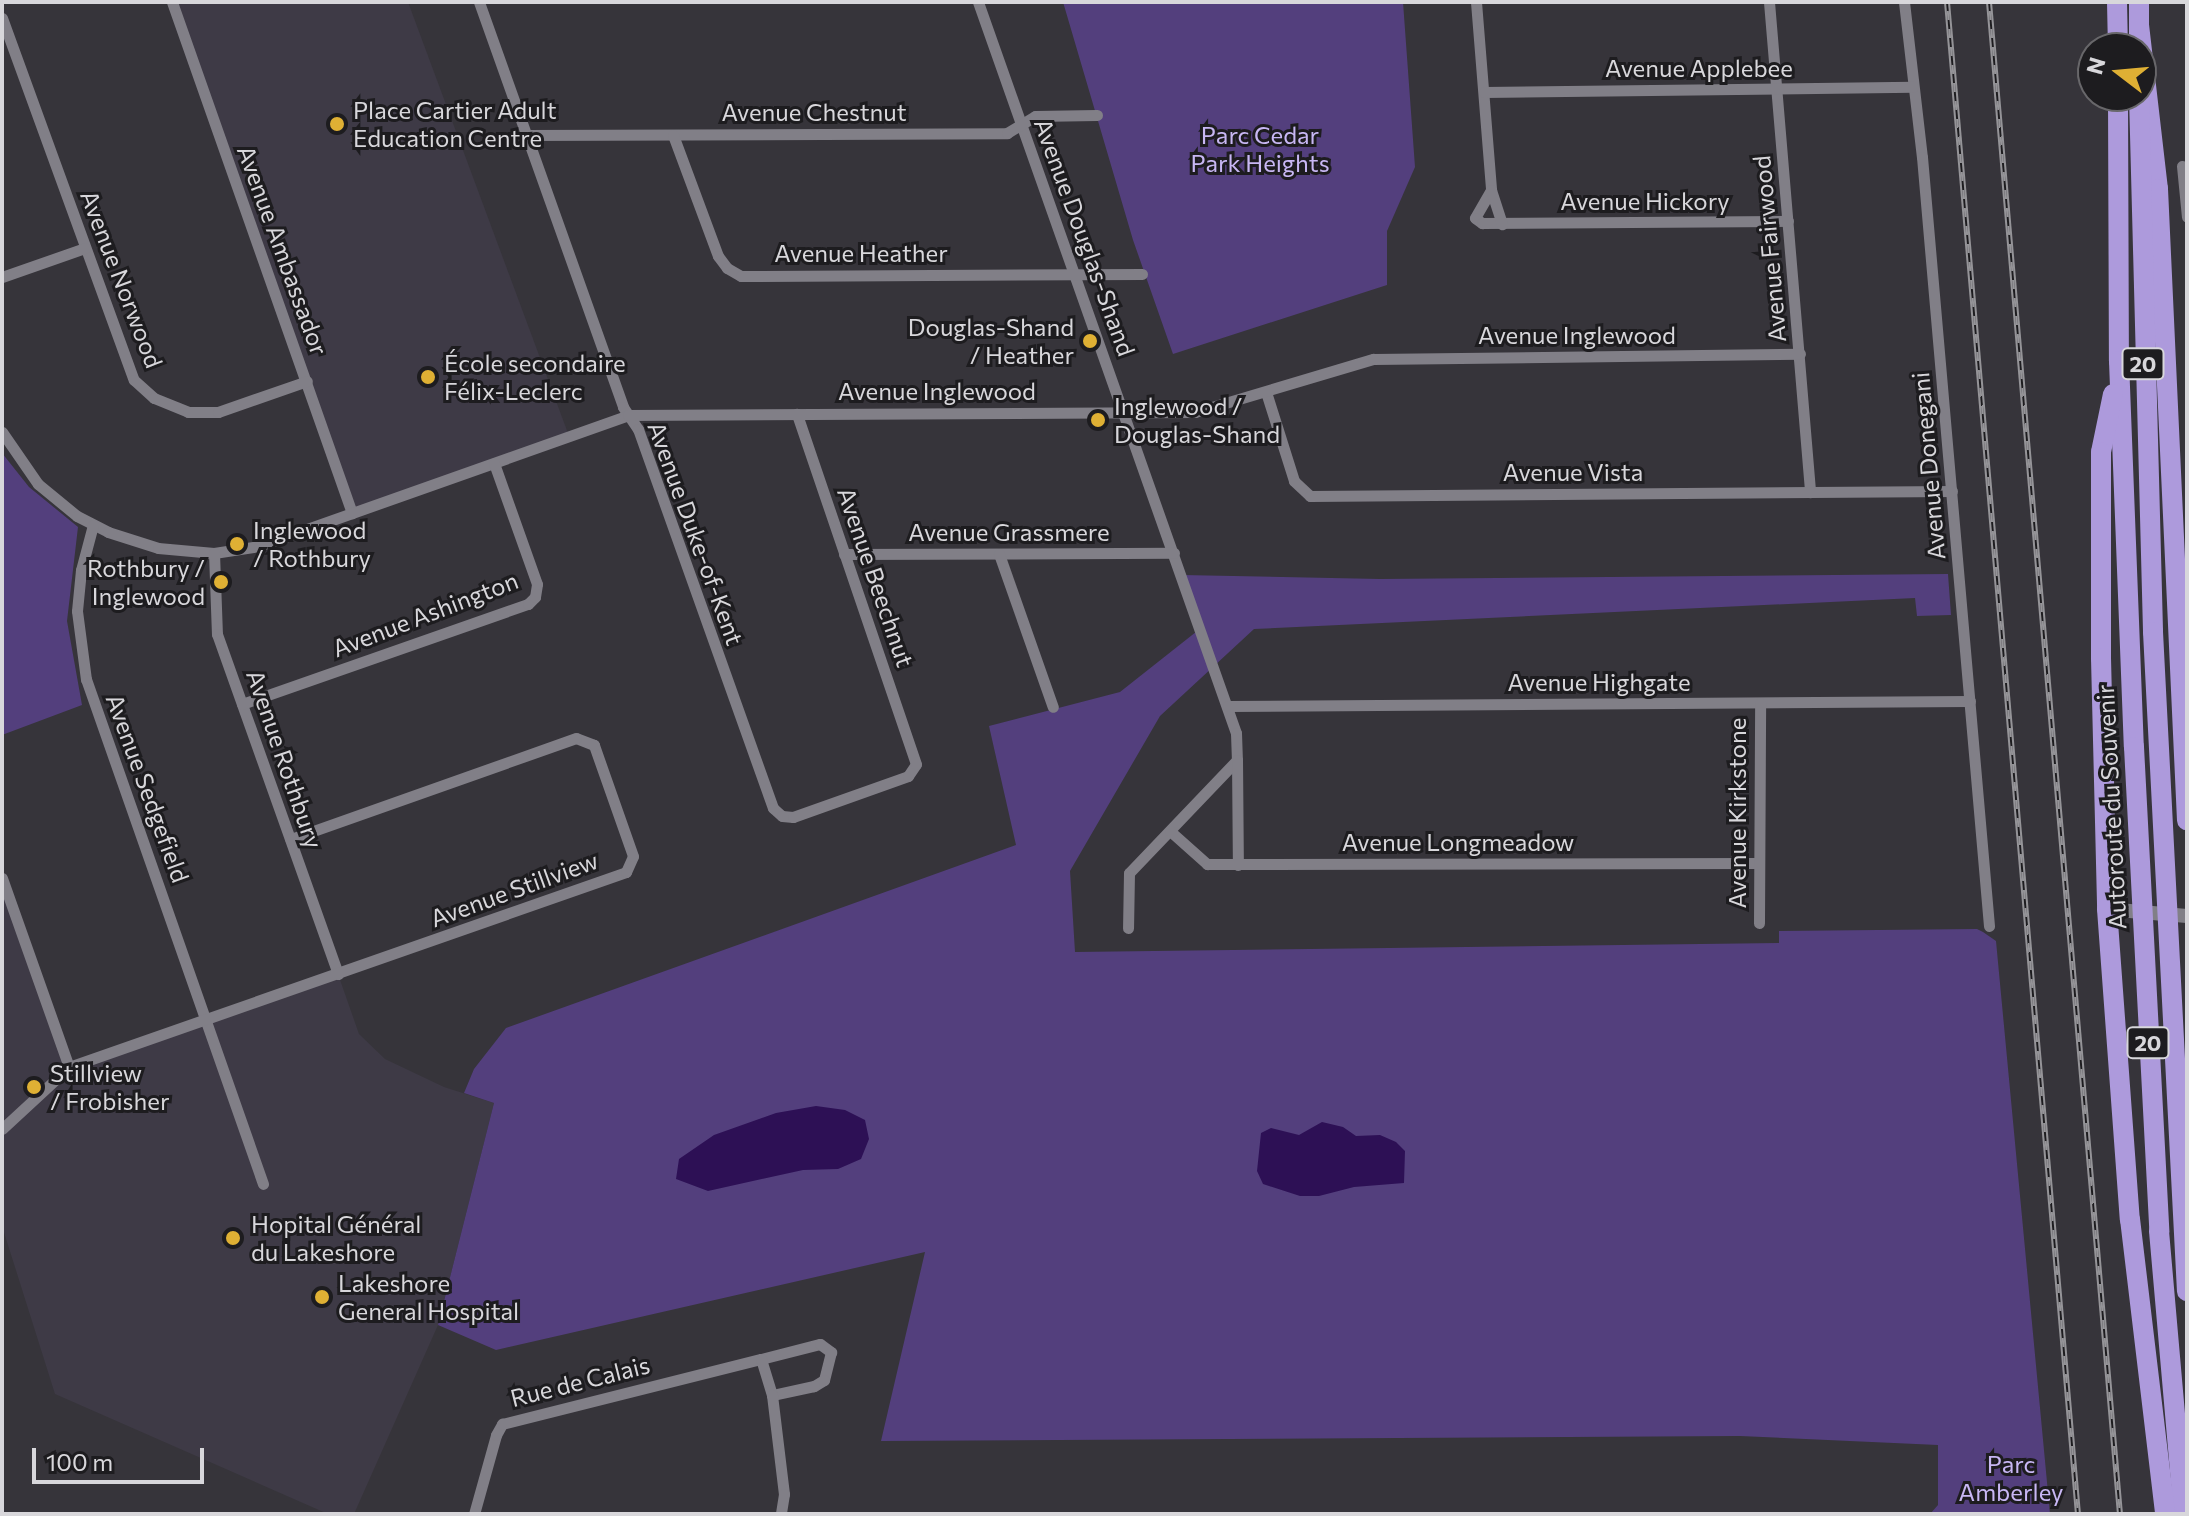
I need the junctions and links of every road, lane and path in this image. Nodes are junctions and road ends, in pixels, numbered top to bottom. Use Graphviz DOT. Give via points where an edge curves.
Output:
graph roads {
  1 [pos="172,2"];
  2 [pos="479,2"];
  3 [pos="978,2"];
  4 [pos="1476,2"];
  5 [pos="1769,2"];
  6 [pos="1904,2"];
  7 [pos="2117,2"];
  8 [pos="2139,2"];
  9 [pos="2,18"];
  10 [pos="2139,25"];
  11 [pos="2118,32"];
  12 [pos="2139,32"];
  13 [pos="1913,87"];
  14 [pos="1777,90"];
  15 [pos="1484,92"];
  16 [pos="2118,112"];
  17 [pos="2139,112"];
  18 [pos="1097,115"];
  19 [pos="1022,125"];
  20 [pos="527,135"];
  21 [pos="673,135"];
  22 [pos="2182,166"];
  23 [pos="1491,190"];
  24 [pos="2187,217"];
  25 [pos="1788,221"];
  26 [pos="1502,224"];
  27 [pos="85,248"];
  28 [pos="1073,273"];
  29 [pos="1142,274"];
  30 [pos="2,277"];
  31 [pos="1800,354"];
  32 [pos="2119,361"];
  33 [pos="307,381"];
  34 [pos="1266,392"];
  35 [pos="1125,412"];
  36 [pos="797,414"];
  37 [pos="628,415"];
  38 [pos="2,432"];
  39 [pos="494,463"];
  40 [pos="1952,491"];
  41 [pos="1810,492"];
  42 [pos="352,513"];
  43 [pos="93,525"];
  44 [pos="214,553"];
  45 [pos="1174,553"];
  46 [pos="844,554"];
  47 [pos="999,554"];
  48 [pos="1970,701"];
  49 [pos="1760,703"];
  50 [pos="242,704"];
  51 [pos="1228,706"];
  52 [pos="1053,707"];
  53 [pos="914,753"];
  54 [pos="1237,760"];
  55 [pos="2187,820"];
  56 [pos="1170,831"];
  57 [pos="290,839"];
  58 [pos="1758,863"];
  59 [pos="1238,865"];
  60 [pos="2,878"];
  61 [pos="2113,909"];
  62 [pos="2187,916"];
  63 [pos="1759,923"];
  64 [pos="1989,926"];
  65 [pos="1128,928"];
  66 [pos="338,974"];
  67 [pos="207,1021"];
  68 [pos="69,1067"];
  69 [pos="2,1129"];
  70 [pos="263,1184"];
  71 [pos="2187,1291"];
  72 [pos="761,1359"];
  73 [pos="772,1395"];
  74 [pos="474,1514"];
  75 [pos="781,1514"];
  76 [pos="2165,1514"];
  77 [pos="2184,1514"];
  1 -- 33 [label="street, Avenue Ambassador"];
  2 -- 20 [label="street, Avenue Duke-of-Kent"];
  3 -- 19 [label="street, Avenue Douglas-Shand"];
  4 -- 15 [label="street"];
  5 -- 14 [label="street, Avenue Fairwood"];
  6 -- 13 [label="street, Avenue Donegani"];
  7 -- 11 [label="highway"];
  8 -- 10 [label="highway"];
  9 -- 27 [label="street, Avenue Norwood"];
  10 -- 12 [label="highway"];
  10 -- 55 [label="highway" via="2158,189"];
  13 -- 14 [label="street, Avenue Applebee"];
  13 -- 40 [label="street, Avenue Donegani"];
  14 -- 15 [label="street, Avenue Applebee"];
  14 -- 25 [label="street, Avenue Fairwood"];
  15 -- 23 [label="street"];
  16 -- 32 [label="highway, Autoroute du Souvenir / 20"];
  17 -- 71 [label="highway, Autoroute du Souvenir / 20" via="2153,648"];
  18 -- 19 [label="street, Avenue Chestnut" via="1035,116"];
  19 -- 21 [label="street, Avenue Chestnut" via="1007,133"];
  19 -- 28 [label="street, Avenue Douglas-Shand"];
  20 -- 21 [label="street, Avenue Chestnut"];
  20 -- 37 [label="street, Avenue Duke-of-Kent"];
  21 -- 28 [label="street, Avenue Heather" via="718,256 741,276"];
  22 -- 24 [label="street"];
  23 -- 26 [label="street"];
  23 -- 26 [label="street" via="1475,218"];
  25 -- 26 [label="street, Avenue Hickory"];
  25 -- 31 [label="street, Avenue Fairwood"];
  27 -- 30 [label="street"];
  27 -- 33 [label="street, Avenue Norwood" via="134,380 154,398 188,412 218,412"];
  28 -- 29 [label="street, Avenue Heather"];
  28 -- 35 [label="street, Avenue Douglas-Shand"];
  31 -- 34 [label="street, Avenue Inglewood" via="1376,359"];
  31 -- 41 [label="street, Avenue Fairwood"];
  32 -- 61 [label="highway" via="2101,452 2101,658"];
  32 -- 77 [label="highway, Autoroute du Souvenir / 20" via="2149,1056"];
  33 -- 42 [label="street, Avenue Ambassador"];
  34 -- 35 [label="street, Avenue Inglewood" via="1195,412"];
  34 -- 41 [label="street, Avenue Vista" via="1294,481 1310,496"];
  35 -- 36 [label="street, Avenue Inglewood"];
  35 -- 45 [label="street, Avenue Douglas-Shand"];
  36 -- 37 [label="street, Avenue Inglewood"];
  36 -- 46 [label="street, Avenue Beechnut"];
  37 -- 39 [label="street, Avenue Inglewood"];
  37 -- 53 [label="street, Avenue Duke-of-Kent" via="638,429 773,808 793,817 908,776 916,764"];
  38 -- 43 [label="street" via="38,484"];
  39 -- 42 [label="street, Avenue Inglewood"];
  39 -- 50 [label="street, Avenue Ashington" via="537,584 528,604"];
  40 -- 41 [label="street, Avenue Vista"];
  40 -- 48 [label="street, Avenue Donegani"];
  42 -- 44 [label="street, Avenue Inglewood" via="259,546"];
  43 -- 44 [label="street, Avenue Inglewood" via="158,548"];
  43 -- 67 [label="street, Avenue Sedgefield" via="77,611 86,679"];
  44 -- 50 [label="street, Avenue Rothbury" via="217,634"];
  45 -- 47 [label="street, Avenue Grassmere"];
  45 -- 51 [label="street, Avenue Douglas-Shand"];
  46 -- 47 [label="street, Avenue Grassmere"];
  46 -- 53 [label="street, Avenue Beechnut"];
  47 -- 52 [label="street"];
  48 -- 49 [label="street, Avenue Highgate"];
  48 -- 64 [label="street, Avenue Donegani"];
  49 -- 51 [label="street, Avenue Highgate"];
  49 -- 58 [label="street, Avenue Kirkstone"];
  50 -- 57 [label="street, Avenue Rothbury"];
  51 -- 54 [label="street, Avenue Douglas-Shand"];
  54 -- 56 [label="street"];
  54 -- 59 [label="street, Avenue Douglas-Shand"];
  56 -- 59 [label="street, Avenue Longmeadow" via="1207,864"];
  56 -- 65 [label="street" via="1129,873"];
  57 -- 66 [label="street, Avenue Rothbury"];
  57 -- 66 [label="street, Avenue Stillview" via="576,738 594,745 633,856 626,872"];
  58 -- 59 [label="street, Avenue Longmeadow"];
  58 -- 63 [label="street, Avenue Kirkstone"];
  60 -- 68 [label="street"];
  61 -- 62 [label="street"];
  61 -- 76 [label="highway" via="2130,1219"];
  66 -- 67 [label="street, Avenue Stillview"];
  67 -- 68 [label="street, Avenue Stillview"];
  67 -- 70 [label="street, Avenue Sedgefield"];
  68 -- 69 [label="street, Avenue Stillview"];
  72 -- 73 [label="street"];
  72 -- 73 [label="street, Rue de Calais" via="820,1344 831,1352 824,1380"];
  72 -- 74 [label="street, Rue de Calais" via="502,1424"];
  73 -- 75 [label="street" via="784,1494"];
}
